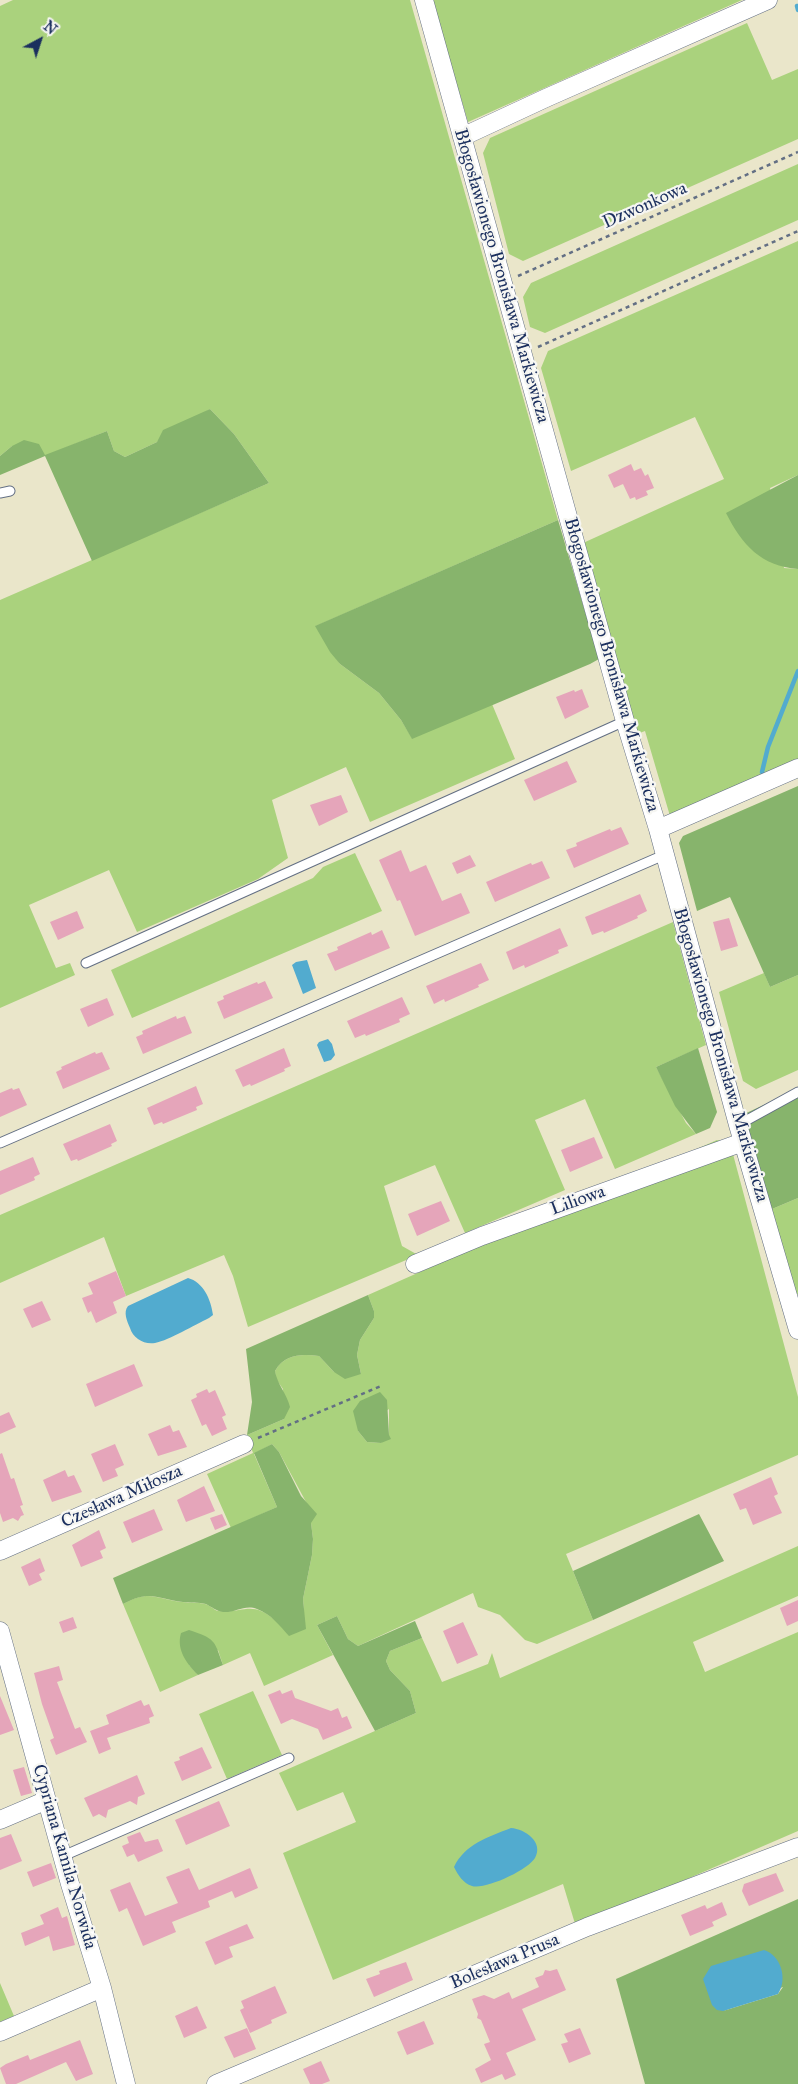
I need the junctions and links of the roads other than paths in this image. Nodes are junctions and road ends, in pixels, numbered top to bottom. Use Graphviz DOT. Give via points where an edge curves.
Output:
graph roads {
  1 [pos="424,0"];
  2 [pos="768,0"];
  3 [pos="462,138"];
  4 [pos="10,491"];
  5 [pos="0,493"];
  6 [pos="625,721"];
  7 [pos="798,768"];
  8 [pos="658,829"];
  9 [pos="664,855"];
  10 [pos="86,963"];
  11 [pos="798,1092"];
  12 [pos="741,1133"];
  13 [pos="0,1143"];
  14 [pos="414,1264"];
  15 [pos="798,1330"];
  16 [pos="244,1444"];
  17 [pos="0,1551"];
  18 [pos="0,1631"];
  19 [pos="289,1758"];
  20 [pos="48,1800"];
  21 [pos="0,1820"];
  22 [pos="798,1847"];
  23 [pos="63,1856"];
  24 [pos="102,1988"];
  25 [pos="0,2032"];
  26 [pos="126,2084"];
  27 [pos="216,2084"];
  1 -- 3 [label="street, Błogosławionego Bronisława Markiewicza"];
  2 -- 3 [label="street"];
  3 -- 6 [label="street, Błogosławionego Bronisława Markiewicza"];
  4 -- 5 [label="lane"];
  6 -- 8 [label="street, Błogosławionego Bronisława Markiewicza"];
  6 -- 10 [label="lane"];
  7 -- 8 [label="street"];
  8 -- 9 [label="street, Błogosławionego Bronisława Markiewicza"];
  9 -- 12 [label="street, Błogosławionego Bronisława Markiewicza"];
  9 -- 13 [label="lane"];
  11 -- 12 [label="lane"];
  12 -- 14 [label="street, Liliowa"];
  12 -- 15 [label="street, Błogosławionego Bronisława Markiewicza"];
  16 -- 17 [label="street, Czesława Miłosza"];
  18 -- 20 [label="street, Cypriana Kamila Norwida"];
  19 -- 23 [label="lane"];
  20 -- 21 [label="street"];
  20 -- 23 [label="street, Cypriana Kamila Norwida"];
  22 -- 27 [label="street, Bolesława Prusa" via="587,1927"];
  23 -- 24 [label="street, Cypriana Kamila Norwida"];
  24 -- 25 [label="street"];
  24 -- 26 [label="street, Cypriana Kamila Norwida"];
}
